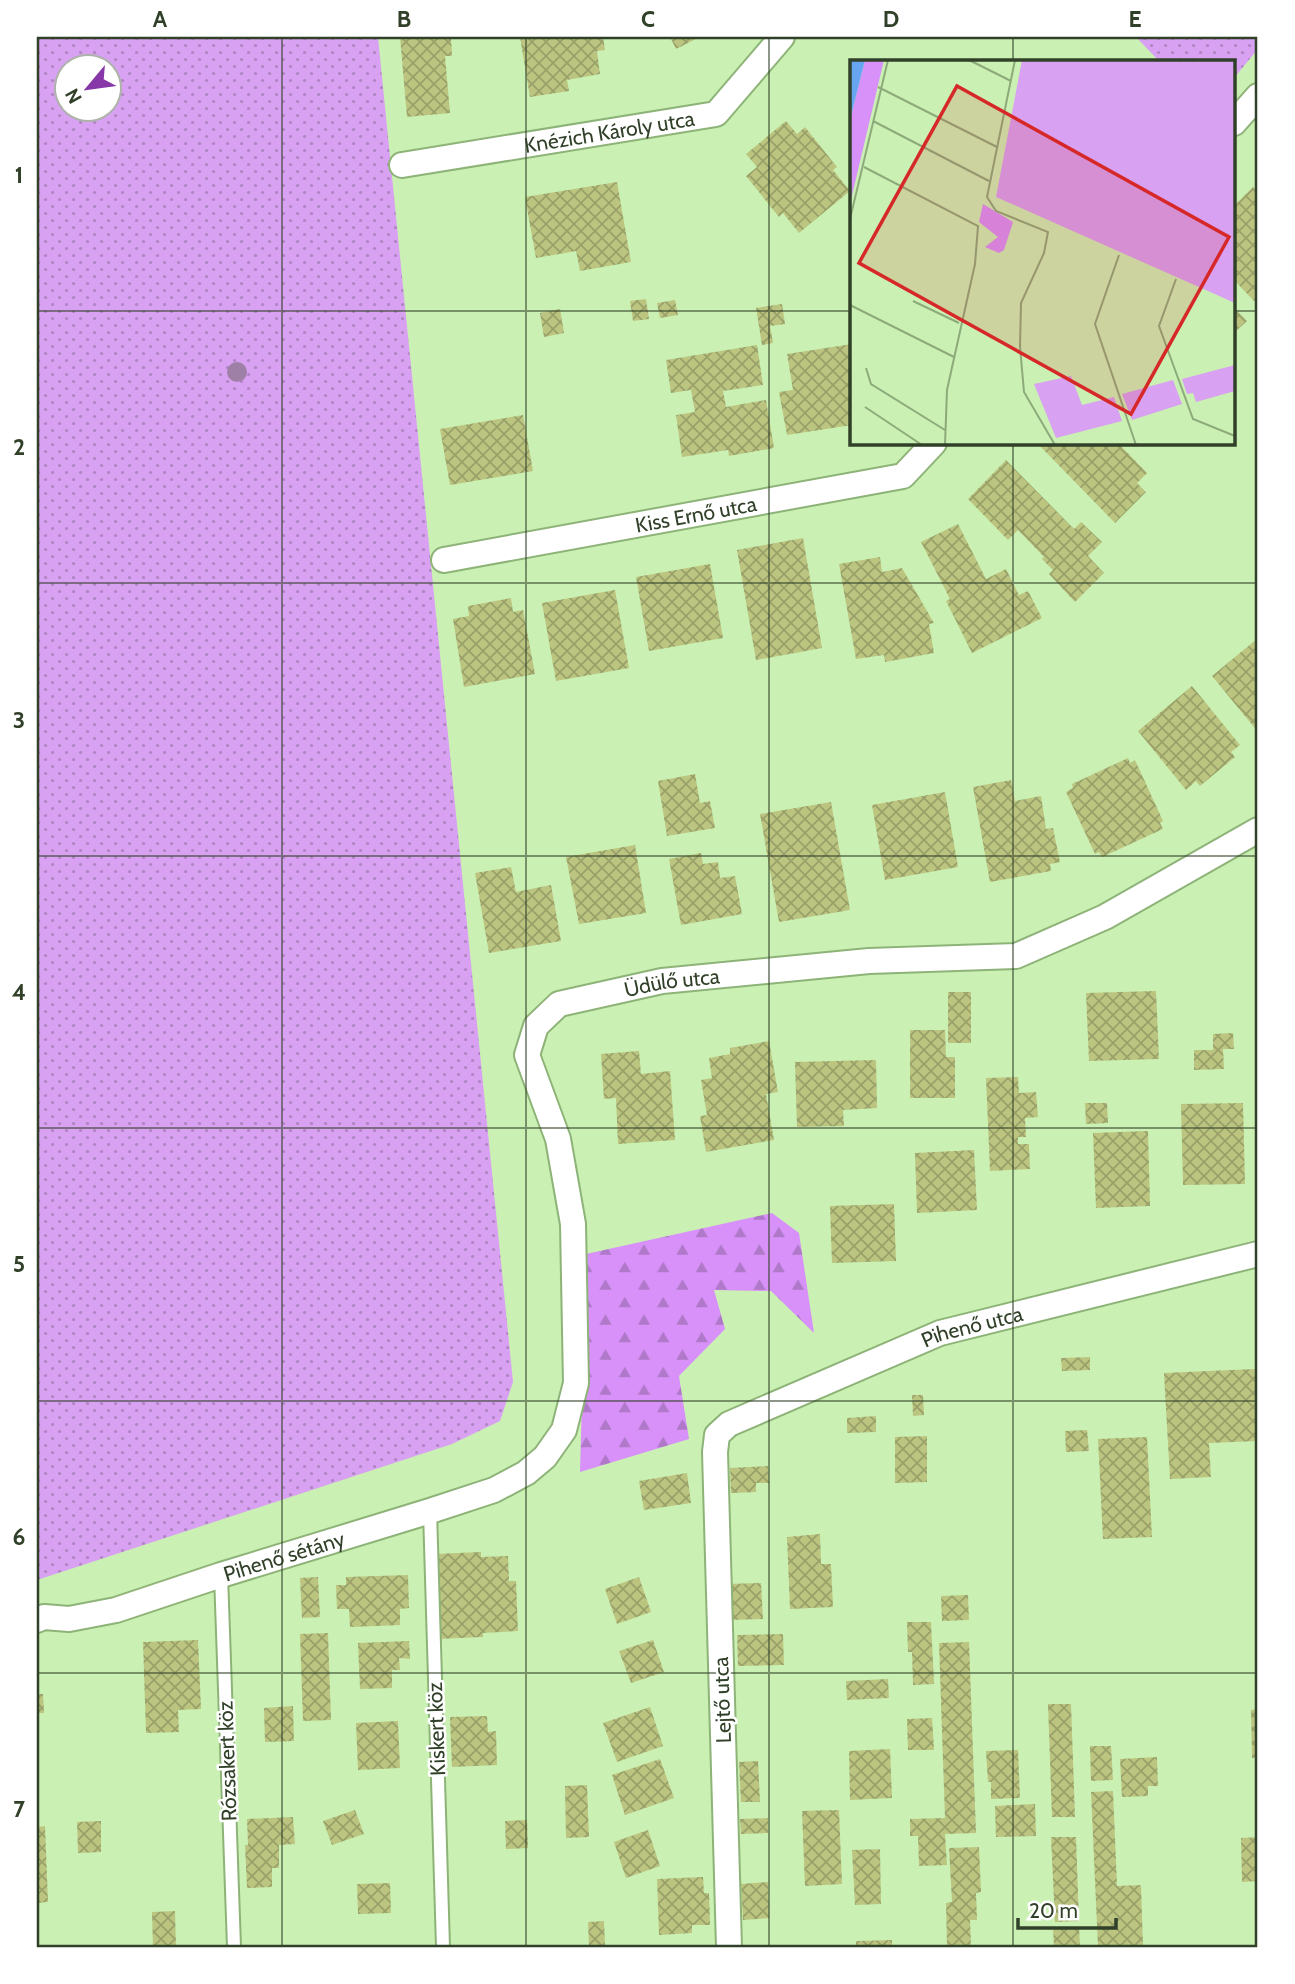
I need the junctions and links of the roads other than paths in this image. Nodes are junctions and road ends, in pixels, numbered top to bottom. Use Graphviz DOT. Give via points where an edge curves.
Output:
graph roads {
  1 [pos="782,37"];
  2 [pos="1258,96"];
  3 [pos="1236,121"];
  4 [pos="402,165"];
  5 [pos="933,444"];
  6 [pos="444,560"];
  7 [pos="1258,830"];
  8 [pos="1258,1254"];
  9 [pos="715,1452"];
  10 [pos="526,1473"];
  11 [pos="430,1511"];
  12 [pos="220,1575"];
  13 [pos="37,1620"];
  14 [pos="234,1947"];
  15 [pos="443,1947"];
  16 [pos="729,1947"];
  1 -- 4 [label="street, Knézich Károly utca" via="716,114"];
  2 -- 3 [label="street"];
  5 -- 6 [label="street, Kiss Ernő utca" via="903,476"];
  7 -- 10 [label="street, Üdülő utca" via="1105,917 1016,956 869,961 662,981 559,1004 536,1026 527,1055 558,1139 573,1224 576,1383 564,1430 545,1457"];
  8 -- 9 [label="street, Pihenő utca" via="940,1333 729,1424 717,1435"];
  9 -- 16 [label="street, Lejtő utca"];
  10 -- 11 [label="street, Pihenő sétány" via="494,1490"];
  11 -- 12 [label="street, Pihenő sétány"];
  11 -- 15 [label="lane, Kiskert köz"];
  12 -- 13 [label="street, Pihenő sétány" via="116,1609"];
  12 -- 14 [label="lane, Rózsakert köz"];
}
